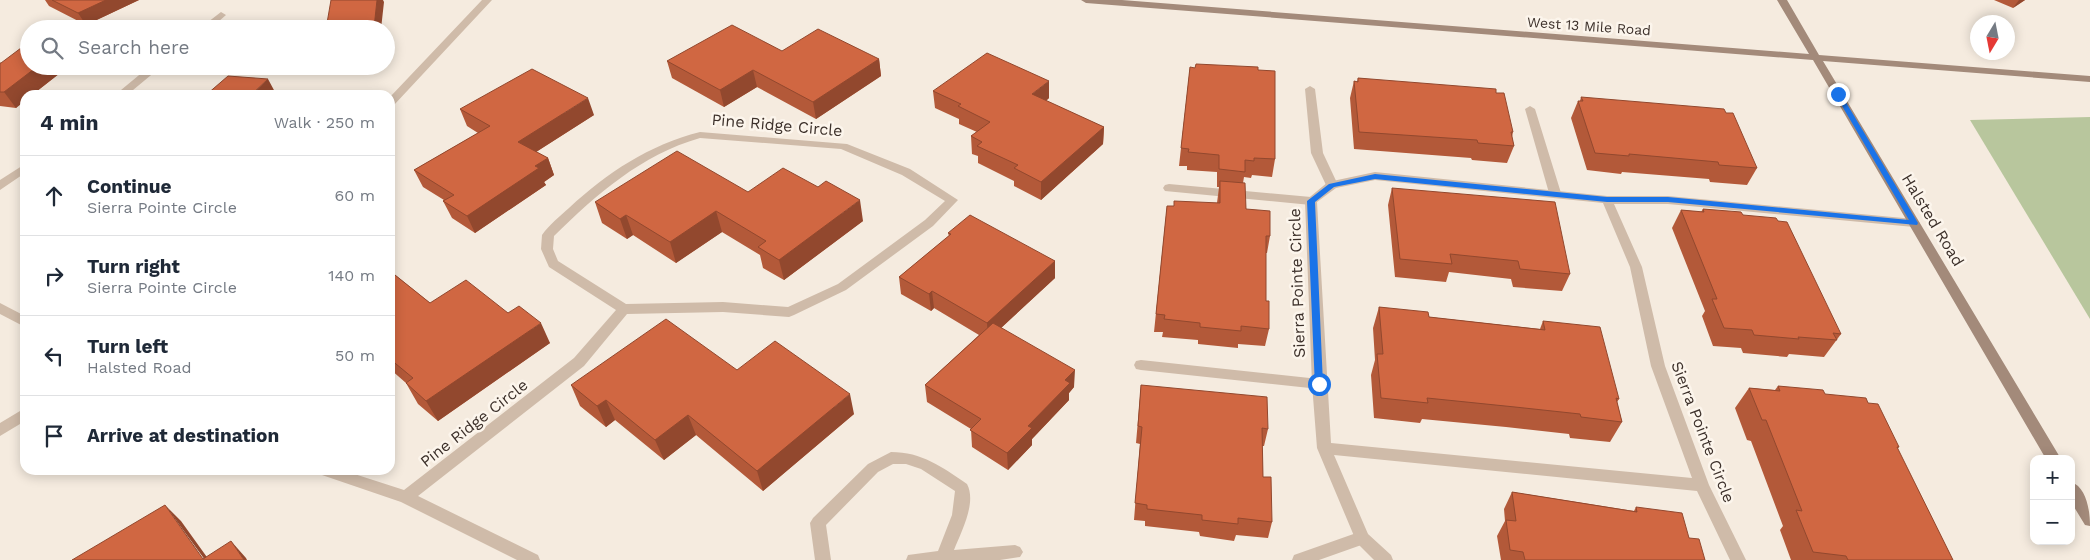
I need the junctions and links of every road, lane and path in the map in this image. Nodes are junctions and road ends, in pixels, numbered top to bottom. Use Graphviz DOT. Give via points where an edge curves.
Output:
graph roads {
  1 [pos="487,0"];
  2 [pos="1086,0"];
  3 [pos="1782,0"];
  4 [pos="1100,1"];
  5 [pos="220,15"];
  6 [pos="214,20"];
  7 [pos="1817,58"];
  8 [pos="145,75"];
  9 [pos="2090,79"];
  10 [pos="1310,89"];
  11 [pos="126,90"];
  12 [pos="395,98"];
  13 [pos="1530,109"];
  14 [pos="20,172"];
  15 [pos="1332,185"];
  16 [pos="0,186"];
  17 [pos="1169,188"];
  18 [pos="1555,193"];
  19 [pos="1607,200"];
  20 [pos="1311,201"];
  21 [pos="1914,223"];
  22 [pos="0,308"];
  23 [pos="624,309"];
  24 [pos="20,319"];
  25 [pos="1141,365"];
  26 [pos="1319,384"];
  27 [pos="20,417"];
  28 [pos="0,430"];
  29 [pos="1324,448"];
  30 [pos="2052,455"];
  31 [pos="339,475"];
  32 [pos="1702,485"];
  33 [pos="2075,495"];
  34 [pos="406,497"];
  35 [pos="2090,520"];
  36 [pos="1362,538"];
  37 [pos="1015,552"];
  38 [pos="943,558"];
  39 [pos="532,560"];
  40 [pos="823,560"];
  41 [pos="914,560"];
  42 [pos="1300,560"];
  43 [pos="1385,560"];
  44 [pos="1738,560"];
  1 -- 12 [label="street"];
  2 -- 4 [label="street, West 13 Mile Road"];
  3 -- 7 [label="street, Halsted Road"];
  4 -- 7 [label="street, West 13 Mile Road"];
  5 -- 6 [label="street"];
  7 -- 9 [label="street, West 13 Mile Road"];
  7 -- 21 [label="street, Halsted Road"];
  8 -- 11 [label="street"];
  10 -- 15 [label="street" via="1317,153"];
  13 -- 18 [label="street"];
  14 -- 16 [label="street"];
  15 -- 18 [label="street, Sierra Pointe Circle" via="1375,176"];
  15 -- 20 [label="street, Sierra Pointe Circle"];
  17 -- 20 [label="street"];
  18 -- 19 [label="street, Sierra Pointe Circle"];
  19 -- 21 [label="street, Sierra Pointe Circle" via="1668,200"];
  19 -- 32 [label="street, Sierra Pointe Circle" via="1636,266 1658,366"];
  20 -- 26 [label="street, Sierra Pointe Circle"];
  21 -- 30 [label="street, Halsted Road"];
  22 -- 24 [label="street"];
  23 -- 23 [label="street, Pine Ridge Circle" via="553,264 547,249 548,235 599,186 680,139 700,134 843,146 906,172 952,200 842,287 789,312 723,307"];
  23 -- 34 [label="street, Pine Ridge Circle" via="579,362"];
  25 -- 26 [label="street"];
  26 -- 29 [label="street, Sierra Pointe Circle"];
  27 -- 28 [label="street"];
  29 -- 32 [label="street"];
  29 -- 36 [label="street, Sierra Pointe Circle"];
  31 -- 34 [label="street"];
  32 -- 44 [label="street, Sierra Pointe Circle"];
  33 -- 35 [label="street"];
  34 -- 39 [label="street"];
  36 -- 42 [label="street"];
  36 -- 43 [label="street, Sierra Pointe Circle"];
  37 -- 38 [label="street"];
  38 -- 40 [label="street" via="958,522 963,501 962,488 926,464 906,458 891,458 873,468 818,524"];
  38 -- 41 [label="street"];
}
